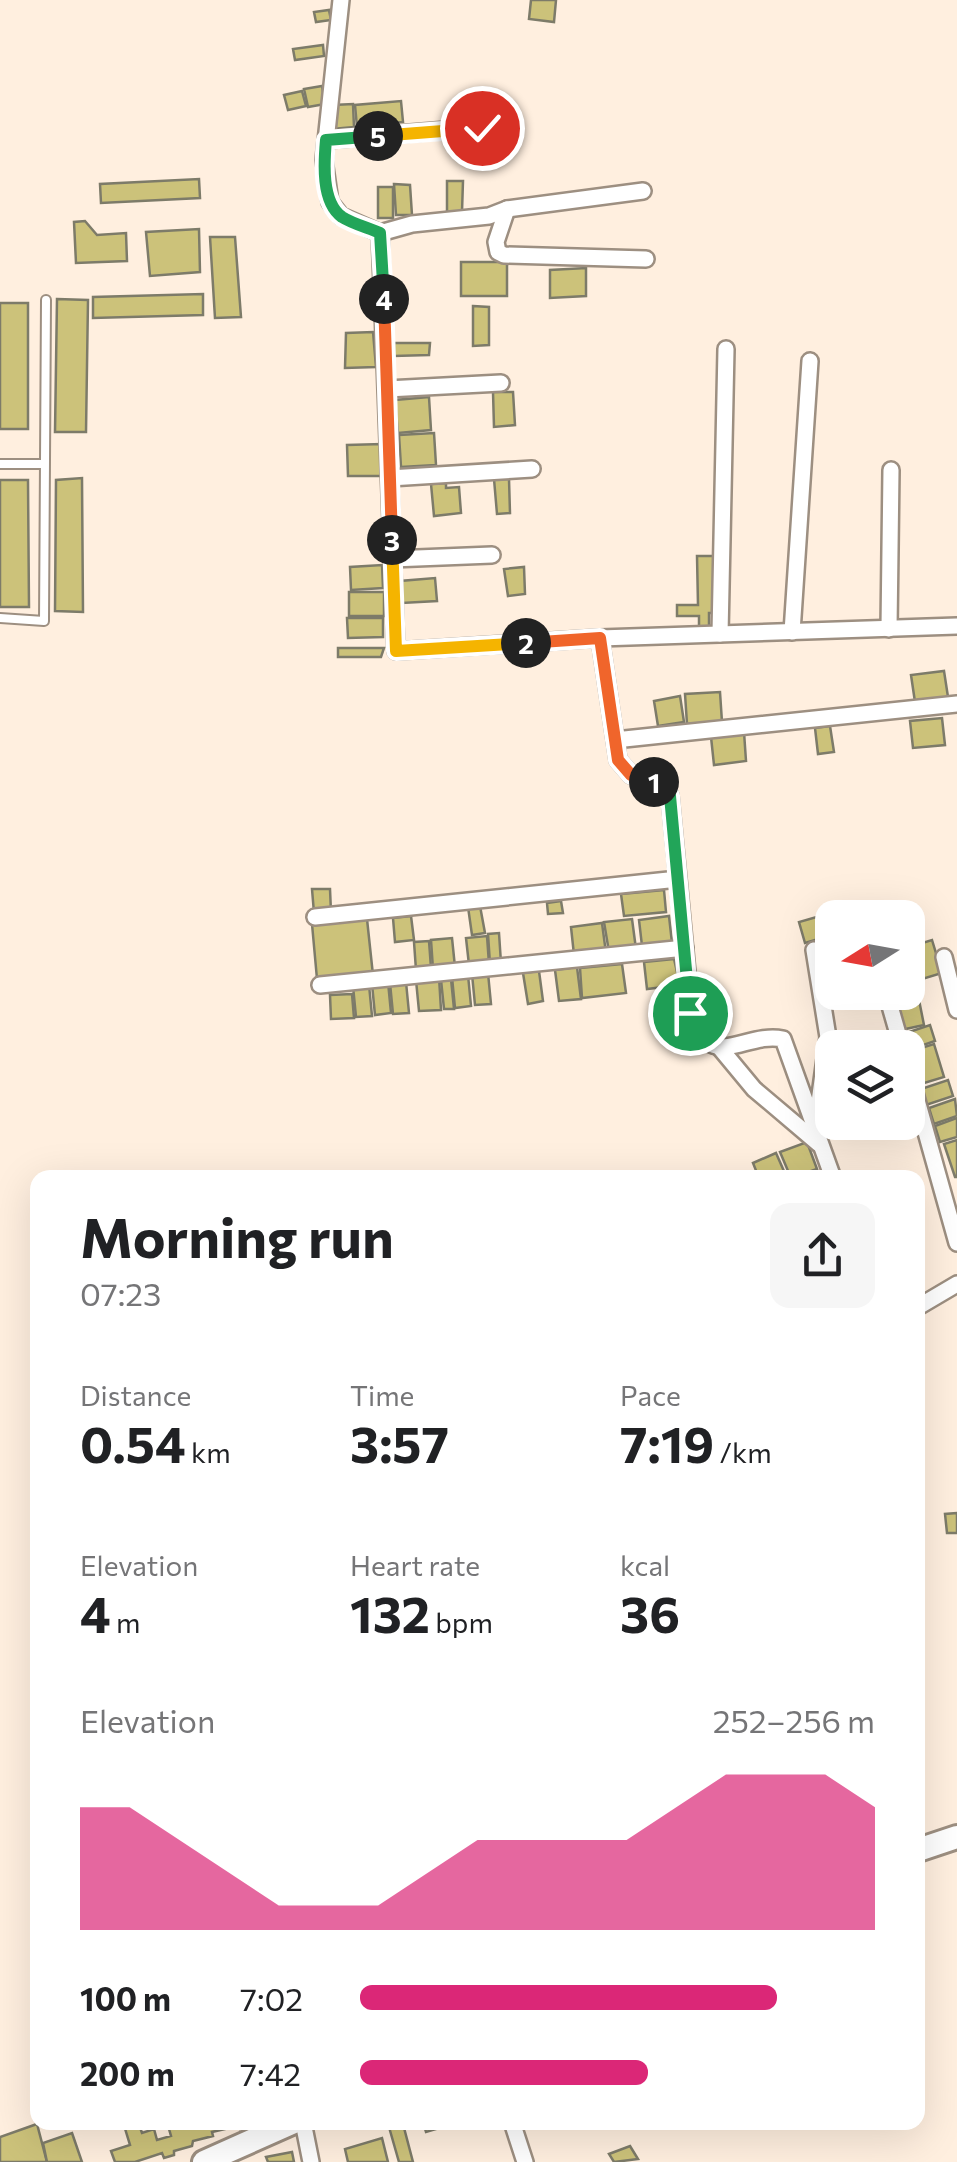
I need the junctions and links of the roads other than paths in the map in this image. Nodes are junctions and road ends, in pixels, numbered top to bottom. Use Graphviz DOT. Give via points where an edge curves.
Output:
graph roads {
  1 [pos="341,0"];
  2 [pos="482,128"];
  3 [pos="326,140"];
  4 [pos="643,191"];
  5 [pos="508,209"];
  6 [pos="380,233"];
  7 [pos="646,260"];
  8 [pos="46,300"];
  9 [pos="726,349"];
  10 [pos="810,361"];
  11 [pos="501,383"];
  12 [pos="387,390"];
  13 [pos="0,464"];
  14 [pos="44,464"];
  15 [pos="532,469"];
  16 [pos="891,470"];
  17 [pos="390,478"];
  18 [pos="492,555"];
  19 [pos="392,559"];
  20 [pos="0,618"];
  21 [pos="957,626"];
  22 [pos="889,628"];
  23 [pos="792,632"];
  24 [pos="720,634"];
  25 [pos="600,638"];
  26 [pos="957,704"];
  27 [pos="615,740"];
  28 [pos="678,879"];
  29 [pos="315,917"];
  30 [pos="685,948"];
  31 [pos="814,950"];
  32 [pos="944,957"];
  33 [pos="320,985"];
  34 [pos="957,1010"];
  35 [pos="827,1030"];
  36 [pos="720,1048"];
  37 [pos="815,1124"];
  38 [pos="925,1128"];
  39 [pos="820,1140"];
  40 [pos="822,1146"];
  41 [pos="830,1170"];
  42 [pos="957,1242"];
  43 [pos="957,1284"];
  44 [pos="925,1303"];
  45 [pos="957,1836"];
  46 [pos="925,1847"];
  47 [pos="276,2130"];
  48 [pos="304,2130"];
  49 [pos="515,2130"];
  50 [pos="204,2162"];
  51 [pos="311,2162"];
  52 [pos="526,2162"];
  1 -- 3 [label="street"];
  2 -- 3 [label="street"];
  3 -- 6 [label="street" via="330,202 341,216"];
  4 -- 5 [label="street"];
  5 -- 6 [label="street"];
  5 -- 7 [label="street" via="496,242 504,255"];
  6 -- 12 [label="street"];
  8 -- 14 [label="lane"];
  9 -- 24 [label="street"];
  10 -- 23 [label="street"];
  11 -- 12 [label="street"];
  12 -- 17 [label="street"];
  13 -- 14 [label="lane"];
  14 -- 20 [label="lane" via="44,621"];
  15 -- 17 [label="street"];
  16 -- 22 [label="street"];
  17 -- 19 [label="street"];
  18 -- 19 [label="street"];
  19 -- 25 [label="street" via="396,651"];
  21 -- 22 [label="street"];
  22 -- 23 [label="street"];
  23 -- 24 [label="street"];
  24 -- 25 [label="street"];
  25 -- 27 [label="street"];
  26 -- 27 [label="street"];
  27 -- 28 [label="street" via="625,770 668,790"];
  28 -- 29 [label="street"];
  28 -- 30 [label="street"];
  30 -- 33 [label="street"];
  30 -- 36 [label="street" via="695,1028"];
  31 -- 35 [label="street"];
  32 -- 34 [label="street"];
  36 -- 37 [label="street" via="783,1039"];
  36 -- 40 [label="street" via="754,1089"];
  38 -- 42 [label="street"];
  39 -- 40 [label="street"];
  40 -- 41 [label="street"];
  43 -- 44 [label="street"];
  45 -- 46 [label="main road"];
  47 -- 50 [label="main road"];
  48 -- 51 [label="street"];
  49 -- 52 [label="street"];
}
